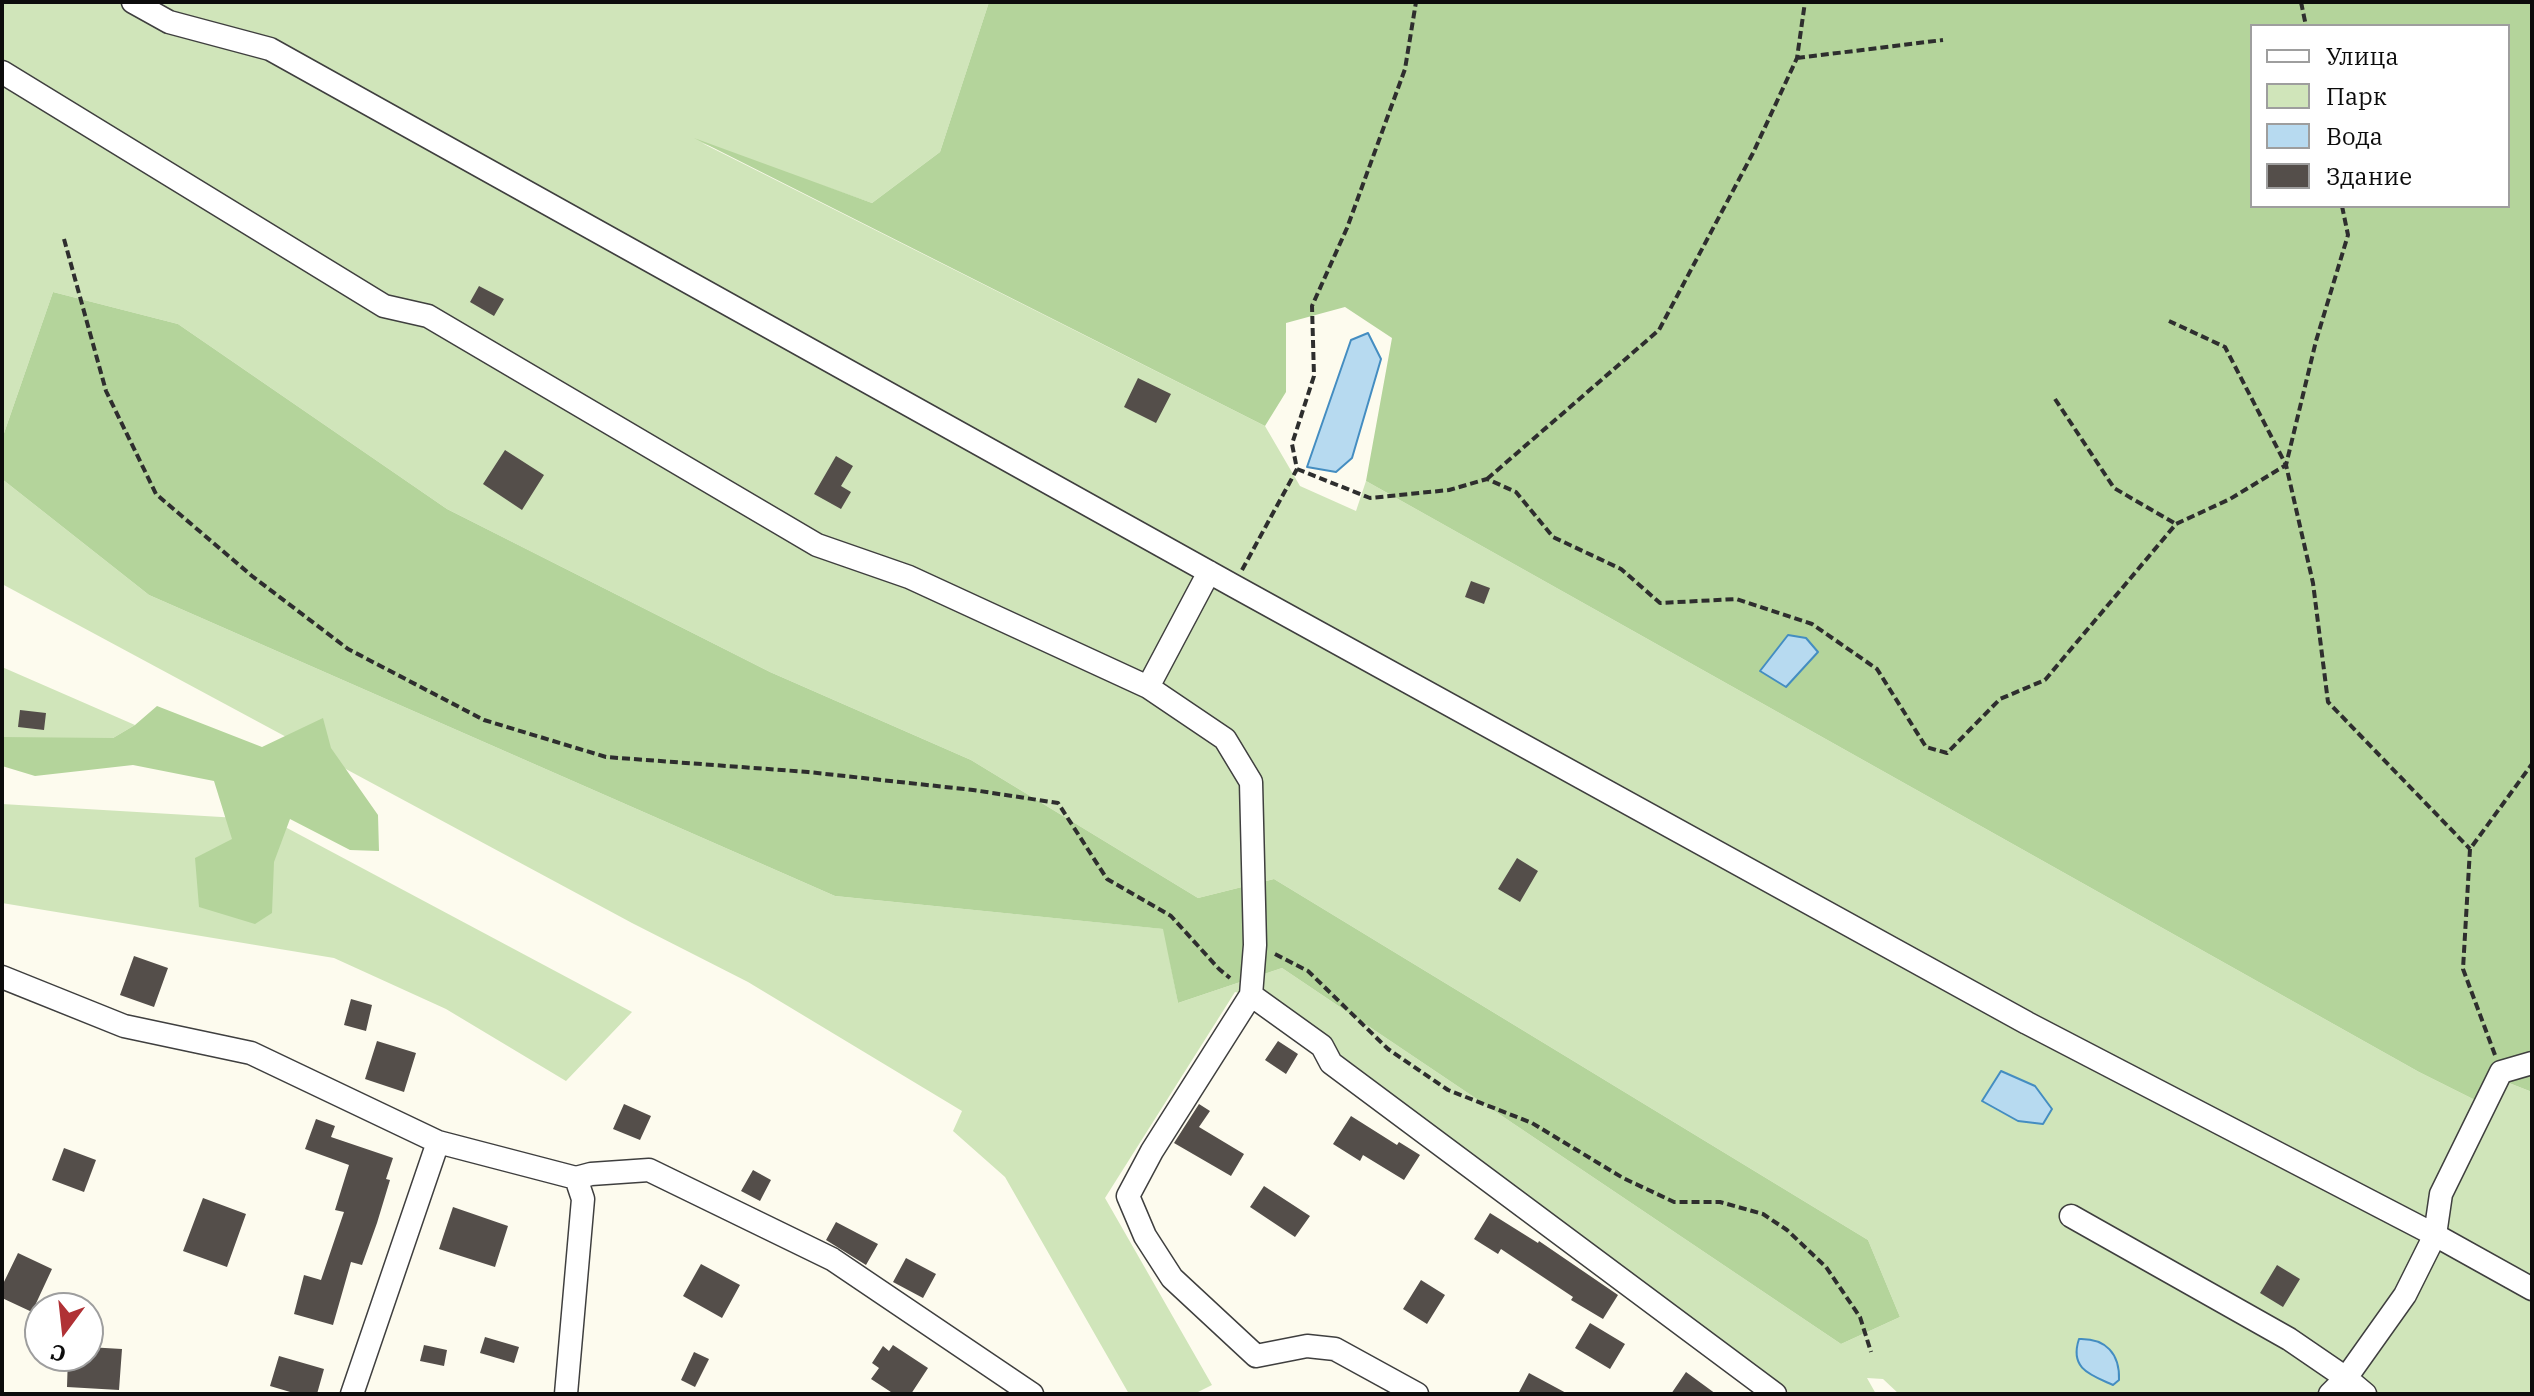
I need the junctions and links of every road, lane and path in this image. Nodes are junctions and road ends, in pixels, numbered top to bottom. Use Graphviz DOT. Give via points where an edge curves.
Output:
graph roads {
  1 [pos="133,2"];
  2 [pos="1416,2"];
  3 [pos="1805,2"];
  4 [pos="2301,2"];
  5 [pos="2306,24"];
  6 [pos="1943,40"];
  7 [pos="1797,58"];
  8 [pos="2,72"];
  9 [pos="2342,208"];
  10 [pos="64,239"];
  11 [pos="2169,321"];
  12 [pos="2055,399"];
  13 [pos="2286,465"];
  14 [pos="1297,469"];
  15 [pos="1487,479"];
  16 [pos="2176,524"];
  17 [pos="1209,572"];
  18 [pos="1234,586"];
  19 [pos="1148,687"];
  20 [pos="2532,764"];
  21 [pos="2470,849"];
  22 [pos="1255,945"];
  23 [pos="2,977"];
  24 [pos="1251,995"];
  25 [pos="2532,1063"];
  26 [pos="2501,1072"];
  27 [pos="438,1142"];
  28 [pos="576,1178"];
  29 [pos="2071,1216"];
  30 [pos="2435,1235"];
  31 [pos="2532,1289"];
  32 [pos="1871,1352"];
  33 [pos="2338,1386"];
  34 [pos="352,1394"];
  35 [pos="566,1394"];
  36 [pos="1032,1394"];
  37 [pos="1417,1394"];
  38 [pos="1775,1394"];
  39 [pos="2365,1394"];
  1 -- 17 [label="street" via="169,22 270,49"];
  2 -- 14 [label="path" via="1405,69 1347,228 1312,306 1314,376 1292,444"];
  3 -- 7 [label="path"];
  4 -- 5 [label="path"];
  6 -- 7 [label="path"];
  7 -- 15 [label="path" via="1659,330"];
  8 -- 19 [label="street" via="384,306 428,316 817,545 909,577"];
  9 -- 13 [label="path" via="2348,235"];
  10 -- 24 [label="path" via="106,391 156,494 348,649 484,720 606,757 808,772 1058,803 1107,879 1171,916"];
  11 -- 13 [label="path" via="2225,347"];
  12 -- 16 [label="path" via="2114,488"];
  13 -- 16 [label="path"];
  13 -- 21 [label="path" via="2313,583 2328,702"];
  14 -- 15 [label="path" via="1370,498 1449,490"];
  14 -- 18 [label="path"];
  15 -- 16 [label="path" via="1516,492 1553,537 1621,569 1660,603 1736,599 1812,624 1877,669 1926,747 1947,753 2000,699 2045,680"];
  17 -- 18 [label="street"];
  17 -- 19 [label="street"];
  18 -- 30 [label="street" via="2027,1023"];
  19 -- 22 [label="street" via="1225,739 1251,782"];
  20 -- 21 [label="path"];
  21 -- 26 [label="path" via="2463,969"];
  22 -- 24 [label="street"];
  22 -- 32 [label="path" via="1308,971 1388,1049 1448,1090 1532,1123 1674,1202 1720,1202 1763,1214 1826,1267 1860,1317"];
  23 -- 27 [label="street" via="124,1026 251,1053"];
  24 -- 37 [label="street" via="1128,1196 1172,1278 1256,1356 1307,1346 1335,1349"];
  24 -- 38 [label="street" via="1322,1046 1331,1063"];
  25 -- 26 [label="street"];
  26 -- 30 [label="street" via="2441,1194"];
  27 -- 28 [label="street"];
  27 -- 34 [label="street"];
  28 -- 35 [label="street" via="583,1199"];
  28 -- 36 [label="street" via="649,1170 832,1259"];
  29 -- 33 [label="street" via="2289,1339"];
  30 -- 31 [label="street"];
  30 -- 33 [label="street" via="2405,1295"];
  33 -- 39 [label="street"];
}
